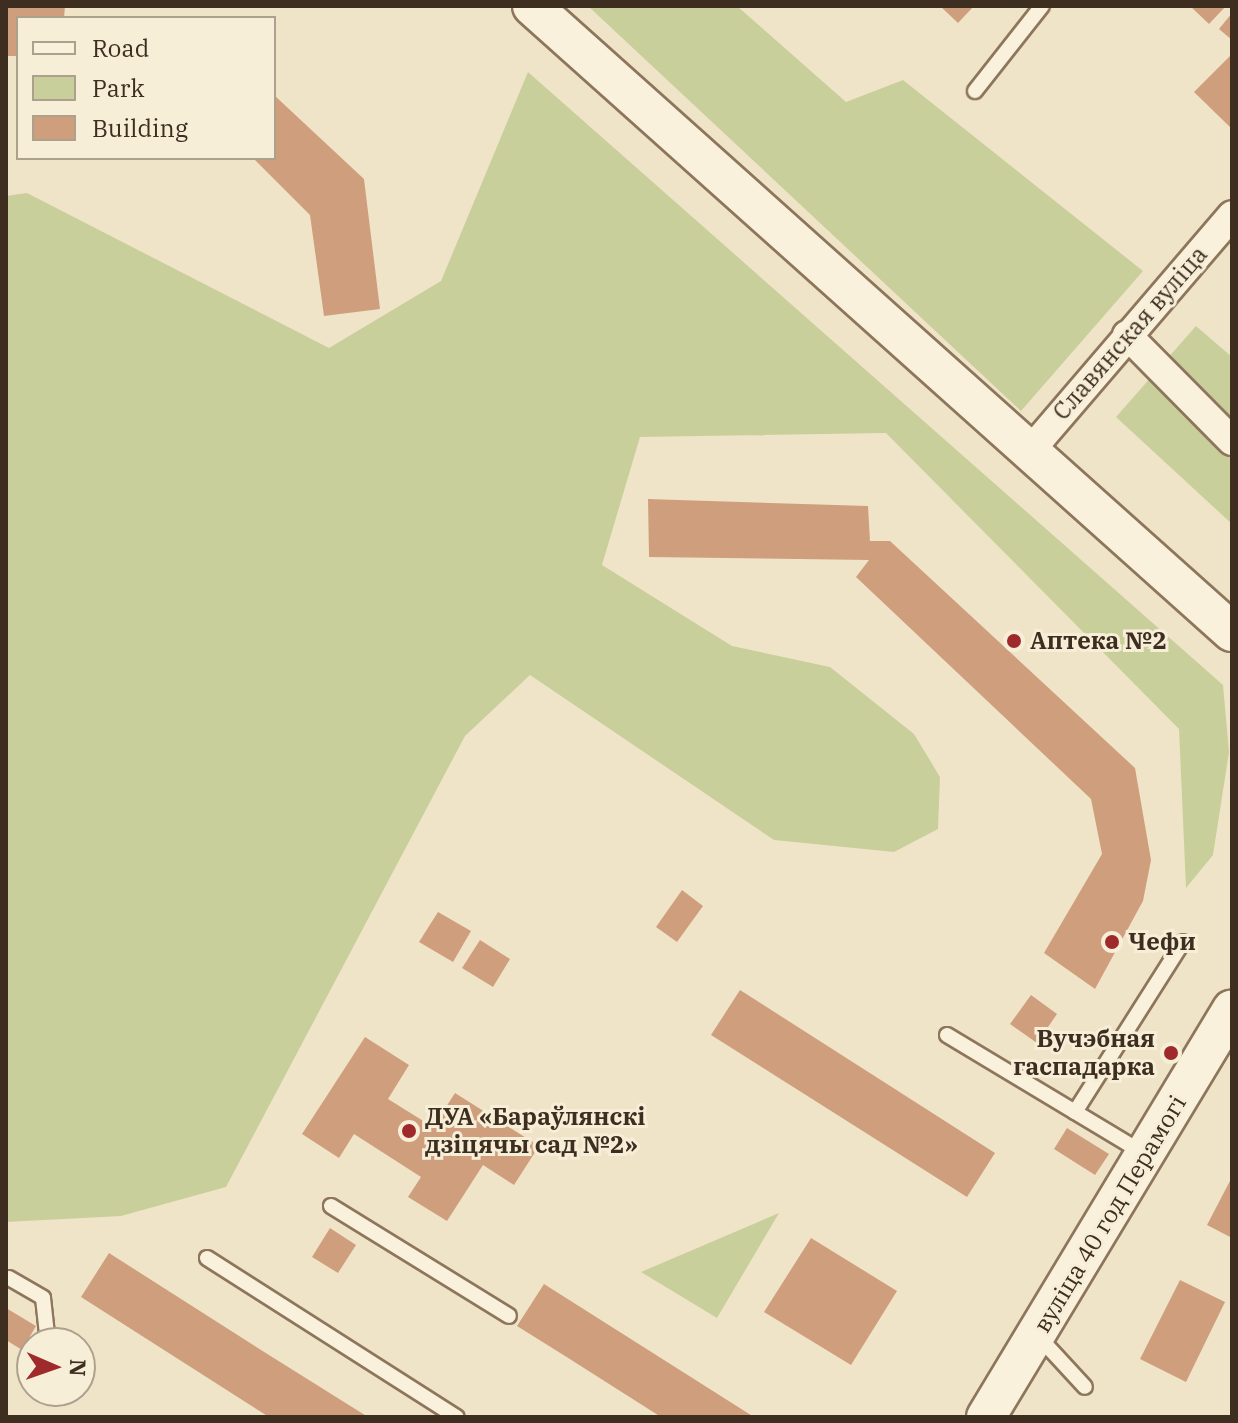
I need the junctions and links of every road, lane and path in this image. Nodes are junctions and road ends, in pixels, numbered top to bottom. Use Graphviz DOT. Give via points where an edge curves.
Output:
graph roads {
  1 [pos="532,6"];
  2 [pos="1042,6"];
  3 [pos="975,91"];
  4 [pos="1232,215"];
  5 [pos="1127,335"];
  6 [pos="1232,441"];
  7 [pos="1029,452"];
  8 [pos="1232,632"];
  9 [pos="1183,942"];
  10 [pos="1232,1009"];
  11 [pos="947,1035"];
  12 [pos="1075,1112"];
  13 [pos="1146,1155"];
  14 [pos="331,1206"];
  15 [pos="207,1258"];
  16 [pos="9,1278"];
  17 [pos="509,1316"];
  18 [pos="46,1327"];
  19 [pos="1038,1336"];
  20 [pos="1085,1387"];
  21 [pos="457,1417"];
  22 [pos="986,1417"];
  1 -- 7 [label="main road"];
  2 -- 3 [label="lane"];
  4 -- 5 [label="street, Славянская вуліца"];
  5 -- 6 [label="street"];
  5 -- 7 [label="street, Славянская вуліца"];
  7 -- 8 [label="main road"];
  9 -- 12 [label="lane"];
  10 -- 13 [label="main road, вуліца 40 год Перамогі"];
  11 -- 12 [label="lane"];
  12 -- 13 [label="lane"];
  13 -- 19 [label="main road, вуліца 40 год Перамогі"];
  14 -- 17 [label="lane"];
  15 -- 21 [label="lane"];
  16 -- 18 [label="lane" via="43,1298"];
  19 -- 20 [label="lane"];
  19 -- 22 [label="main road, вуліца 40 год Перамогі"];
}
